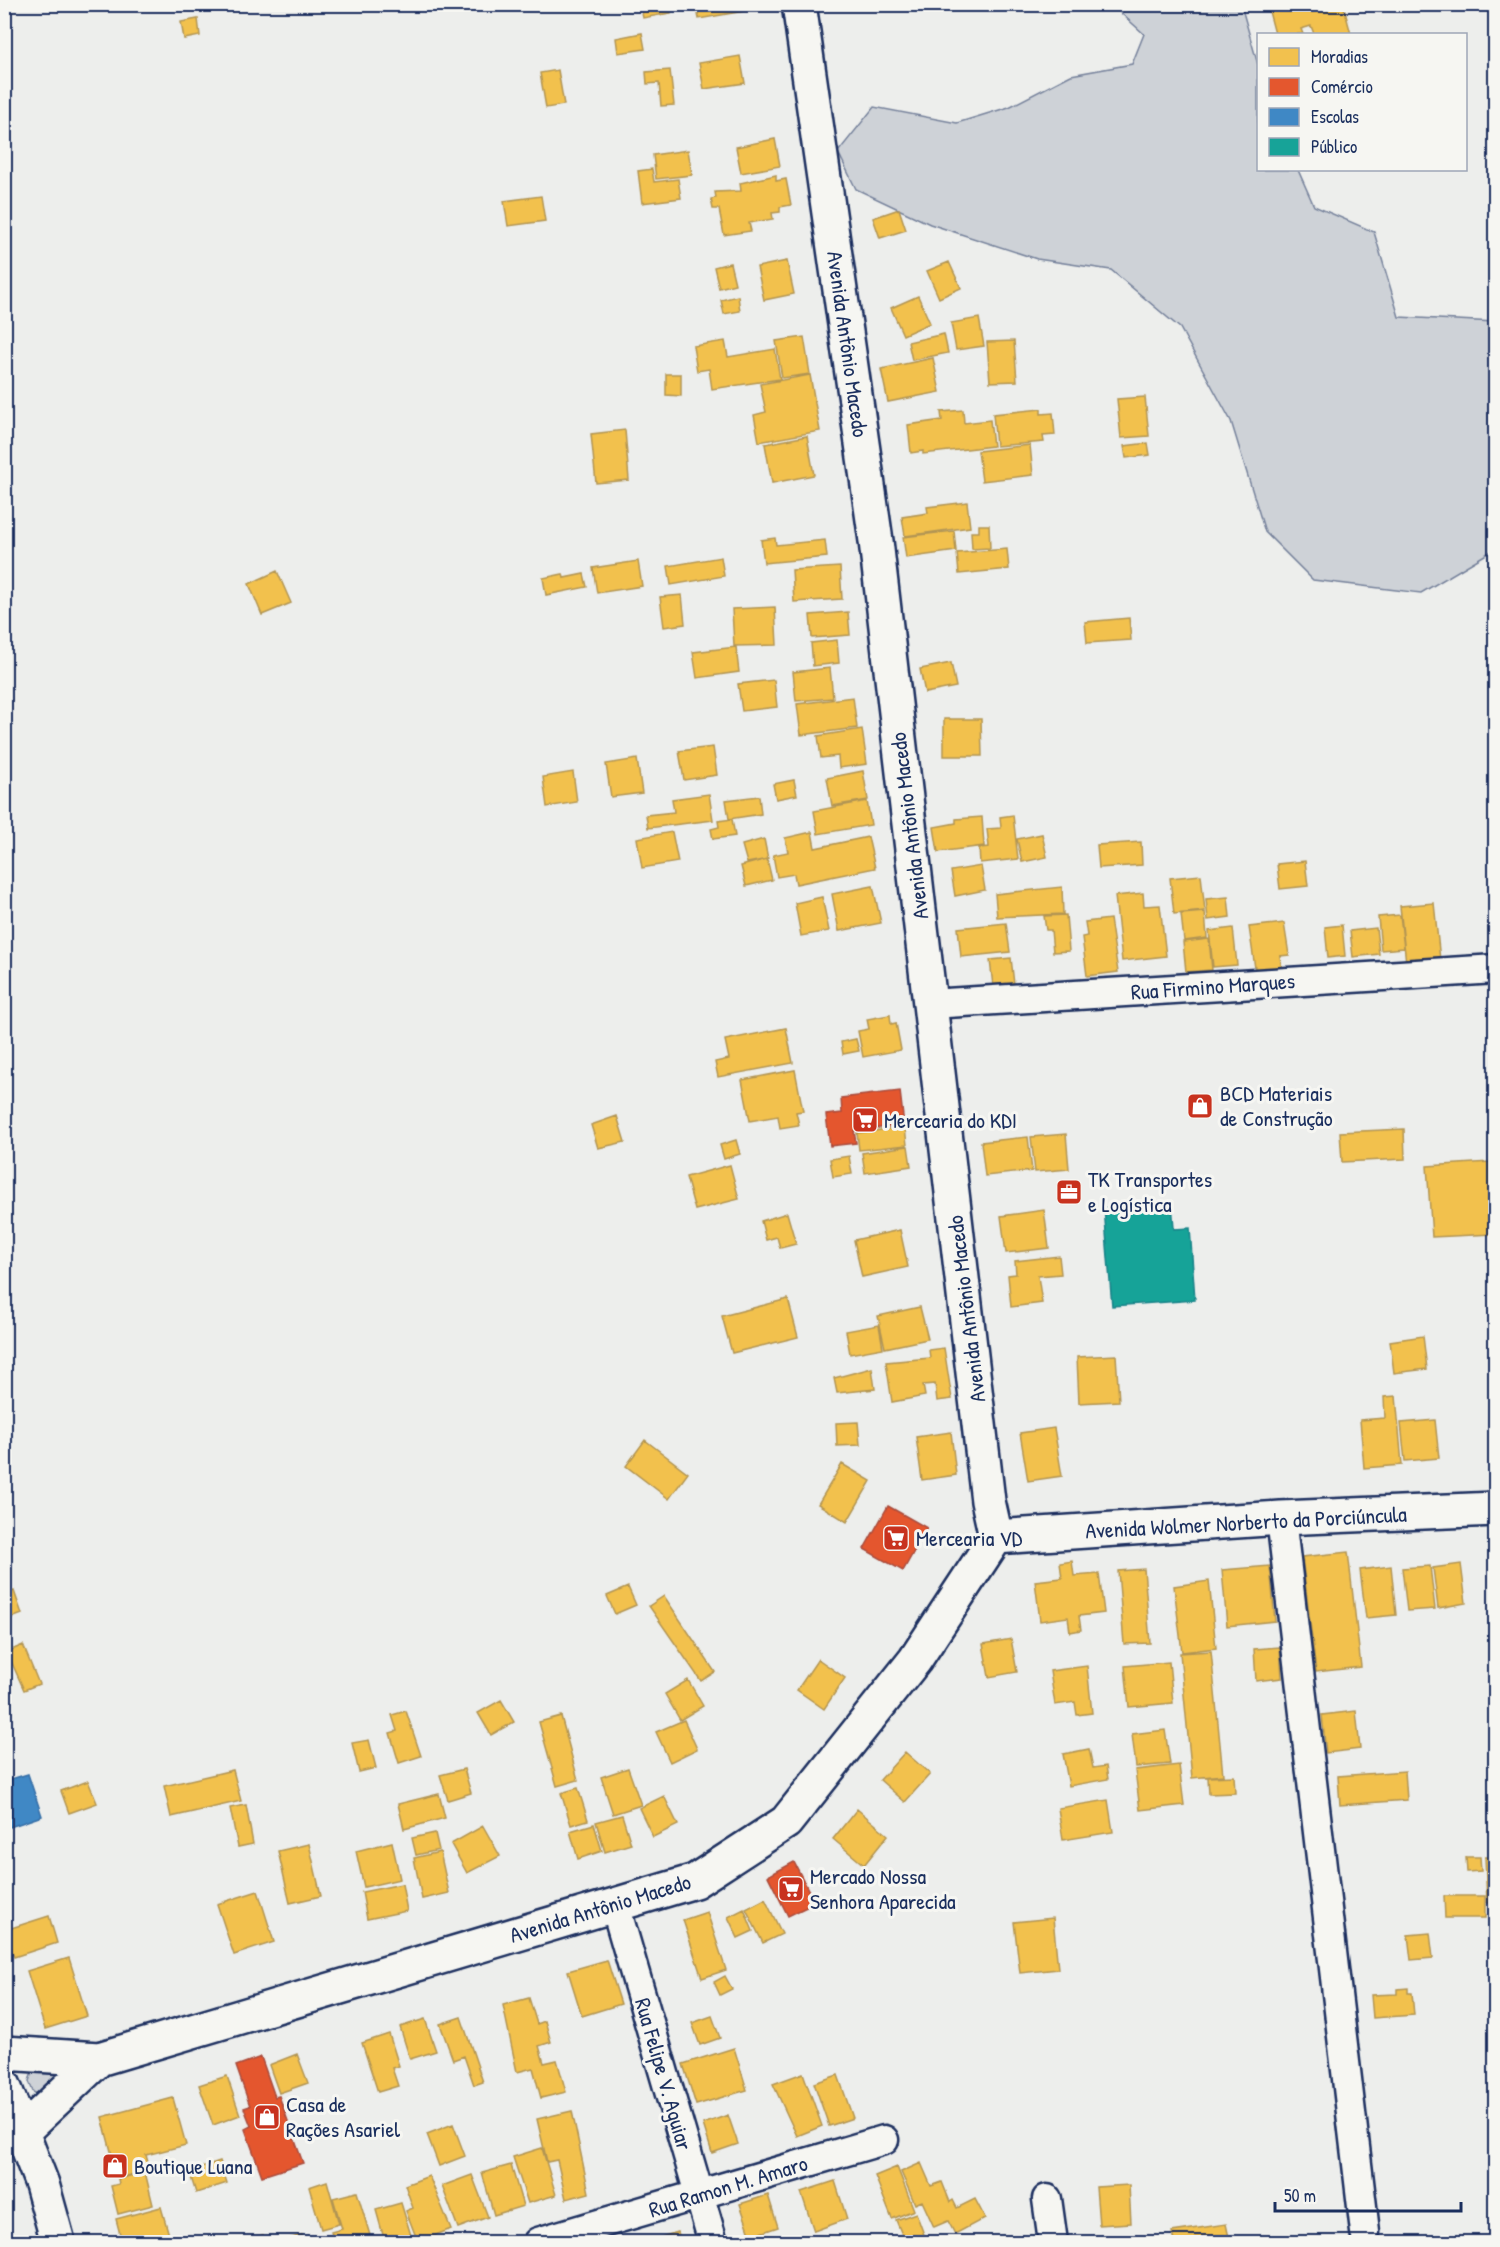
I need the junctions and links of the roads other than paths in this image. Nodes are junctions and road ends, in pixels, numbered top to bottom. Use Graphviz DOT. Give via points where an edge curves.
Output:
graph roads {
  1 [pos="799,4"];
  2 [pos="1496,969"];
  3 [pos="930,1004"];
  4 [pos="1496,1509"];
  5 [pos="1281,1518"];
  6 [pos="996,1537"];
  7 [pos="615,1905"];
  8 [pos="4,2053"];
  9 [pos="99,2059"];
  10 [pos="4,2086"];
  11 [pos="23,2131"];
  12 [pos="884,2140"];
  13 [pos="699,2195"];
  14 [pos="1047,2199"];
  15 [pos="1365,2232"];
  16 [pos="58,2242"];
  17 [pos="538,2242"];
  18 [pos="713,2242"];
  19 [pos="1053,2242"];
  1 -- 3 [label="street, Avenida Antônio Macedo" via="876,541"];
  2 -- 3 [label="street, Rua Firmino Marques"];
  3 -- 6 [label="street, Avenida Antônio Macedo" via="988,1501"];
  4 -- 5 [label="street, Avenida Wolmer Norberto da Porciúncula"];
  5 -- 6 [label="street, Avenida Wolmer Norberto da Porciúncula"];
  5 -- 15 [label="street"];
  6 -- 7 [label="street, Avenida Antônio Macedo" via="915,1660 786,1822 694,1881"];
  7 -- 9 [label="street, Avenida Antônio Macedo"];
  7 -- 13 [label="street, Rua Felipe V. Aguiar"];
  8 -- 9 [label="street"];
  9 -- 11 [label="street"];
  10 -- 11 [label="street"];
  11 -- 16 [label="street"];
  12 -- 13 [label="street, Rua Ramon M. Amaro"];
  13 -- 17 [label="street, Rua Ramon M. Amaro"];
  13 -- 18 [label="street, Rua Felipe V. Aguiar"];
  14 -- 19 [label="street"];
}
